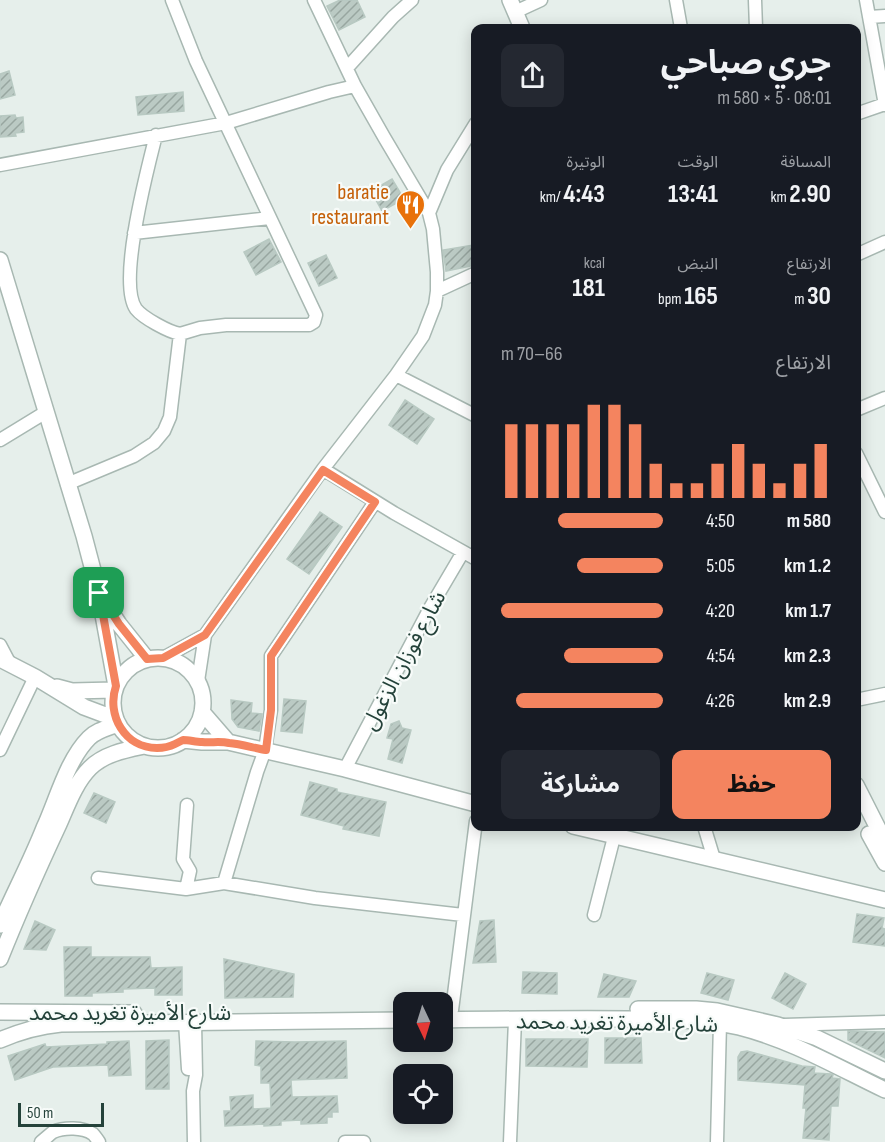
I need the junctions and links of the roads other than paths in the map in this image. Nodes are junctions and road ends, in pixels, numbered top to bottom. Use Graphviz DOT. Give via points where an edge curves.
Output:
graph roads {
  1 [pos="172,0"];
  2 [pos="314,0"];
  3 [pos="412,0"];
  4 [pos="541,0"];
  5 [pos="676,0"];
  6 [pos="755,0"];
  7 [pos="866,0"];
  8 [pos="512,6"];
  9 [pos="885,16"];
  10 [pos="869,17"];
  11 [pos="520,24"];
  12 [pos="680,24"];
  13 [pos="756,24"];
  14 [pos="347,68"];
  15 [pos="355,86"];
  16 [pos="885,105"];
  17 [pos="861,112"];
  18 [pos="226,123"];
  19 [pos="471,131"];
  20 [pos="156,135"];
  21 [pos="0,165"];
  22 [pos="429,213"];
  23 [pos="270,218"];
  24 [pos="134,233"];
  25 [pos="885,242"];
  26 [pos="861,253"];
  27 [pos="0,260"];
  28 [pos="471,275"];
  29 [pos="437,291"];
  30 [pos="180,334"];
  31 [pos="396,375"];
  32 [pos="885,398"];
  33 [pos="861,408"];
  34 [pos="46,412"];
  35 [pos="471,413"];
  36 [pos="0,440"];
  37 [pos="861,463"];
  38 [pos="323,470"];
  39 [pos="67,484"];
  40 [pos="375,502"];
  41 [pos="885,512"];
  42 [pos="463,552"];
  43 [pos="471,556"];
  44 [pos="99,593"];
  45 [pos="205,635"];
  46 [pos="0,645"];
  47 [pos="163,658"];
  48 [pos="147,659"];
  49 [pos="5,662"];
  50 [pos="42,681"];
  51 [pos="198,681"];
  52 [pos="115,688"];
  53 [pos="885,694"];
  54 [pos="861,699"];
  55 [pos="202,712"];
  56 [pos="117,722"];
  57 [pos="183,740"];
  58 [pos="228,742"];
  59 [pos="144,746"];
  60 [pos="0,750"];
  61 [pos="266,750"];
  62 [pos="345,769"];
  63 [pos="861,794"];
  64 [pos="471,803"];
  65 [pos="187,805"];
  66 [pos="861,819"];
  67 [pos="475,831"];
  68 [pos="592,831"];
  69 [pos="706,831"];
  70 [pos="614,837"];
  71 [pos="885,842"];
  72 [pos="714,859"];
  73 [pos="885,863"];
  74 [pos="98,878"];
  75 [pos="224,883"];
  76 [pos="186,889"];
  77 [pos="885,900"];
  78 [pos="464,915"];
  79 [pos="594,915"];
  80 [pos="1,922"];
  81 [pos="0,959"];
  82 [pos="450,992"];
  83 [pos="393,1011"];
  84 [pos="0,1012"];
  85 [pos="453,1013"];
  86 [pos="453,1014"];
  87 [pos="0,1018"];
  88 [pos="393,1020"];
  89 [pos="515,1020"];
  90 [pos="190,1022"];
  91 [pos="885,1022"];
  92 [pos="720,1023"];
  93 [pos="778,1025"];
  94 [pos="0,1039"];
  95 [pos="885,1071"];
  96 [pos="885,1090"];
  97 [pos="41,1142"];
  98 [pos="99,1142"];
  99 [pos="194,1142"];
  100 [pos="345,1142"];
  101 [pos="364,1142"];
  102 [pos="510,1142"];
  103 [pos="717,1142"];
  1 -- 18 [label="street"];
  2 -- 14 [label="street"];
  3 -- 14 [label="street"];
  4 -- 8 [label="street"];
  5 -- 12 [label="street"];
  6 -- 13 [label="street"];
  7 -- 10 [label="street"];
  8 -- 11 [label="street"];
  9 -- 10 [label="street"];
  10 -- 16 [label="street"];
  14 -- 15 [label="street"];
  15 -- 18 [label="street"];
  15 -- 22 [label="street"];
  16 -- 17 [label="street"];
  18 -- 20 [label="street"];
  18 -- 23 [label="street"];
  19 -- 22 [label="street" via="447,170"];
  20 -- 21 [label="street"];
  20 -- 24 [label="street"];
  22 -- 29 [label="street" via="434,229"];
  23 -- 24 [label="street"];
  23 -- 30 [label="street" via="314,309 314,321 309,326 209,326"];
  24 -- 30 [label="street" via="130,287 136,309"];
  25 -- 26 [label="street"];
  27 -- 34 [label="street"];
  28 -- 29 [label="street"];
  29 -- 31 [label="street" via="423,336"];
  30 -- 39 [label="street" via="170,417 164,431 134,456"];
  31 -- 35 [label="street"];
  31 -- 38 [label="street"];
  32 -- 33 [label="street"];
  34 -- 36 [label="street"];
  34 -- 39 [label="street"];
  37 -- 41 [label="street"];
  38 -- 40 [label="street"];
  38 -- 45 [label="street"];
  39 -- 44 [label="street"];
  40 -- 42 [label="street"];
  40 -- 61 [label="street" via="271,656"];
  42 -- 43 [label="street"];
  42 -- 62 [label="street, شارع فوزان الزغول"];
  44 -- 48 [label="street"];
  44 -- 52 [label="street"];
  45 -- 47 [label="street"];
  45 -- 51 [label="street"];
  46 -- 49 [label="street"];
  47 -- 48 [label="street"];
  47 -- 51 [label="street" via="181,664"];
  48 -- 52 [label="street" via="132,666"];
  49 -- 50 [label="street"];
  50 -- 52 [label="street" via="72,691"];
  50 -- 56 [label="street"];
  50 -- 60 [label="street"];
  51 -- 55 [label="street"];
  52 -- 56 [label="street" via="112,700"];
  53 -- 54 [label="street"];
  55 -- 57 [label="street" via="193,731"];
  55 -- 58 [label="street"];
  56 -- 59 [label="street" via="129,737"];
  56 -- 80 [label="street" via="93,733 77,753"];
  57 -- 58 [label="street"];
  57 -- 59 [label="street" via="164,747"];
  58 -- 61 [label="street"];
  59 -- 81 [label="street" via="107,756 79,782"];
  61 -- 62 [label="street"];
  61 -- 75 [label="street"];
  62 -- 64 [label="street"];
  63 -- 71 [label="street"];
  65 -- 76 [label="street" via="183,859 190,871"];
  66 -- 73 [label="street"];
  67 -- 78 [label="street"];
  68 -- 70 [label="street"];
  69 -- 72 [label="street"];
  70 -- 72 [label="street"];
  70 -- 79 [label="street"];
  72 -- 77 [label="street"];
  74 -- 76 [label="street"];
  75 -- 76 [label="street"];
  75 -- 78 [label="street"];
  78 -- 82 [label="street"];
  83 -- 84 [label="street, شارع الأميرة تغريد محمد"];
  85 -- 93 [label="street, شارع الأميرة تغريد محمد" via="696,1009"];
  86 -- 89 [label="street, شارع الأميرة تغريد محمد"];
  87 -- 94 [label="street"];
  88 -- 90 [label="street, شارع الأميرة تغريد محمد"];
  89 -- 92 [label="street, شارع الأميرة تغريد محمد"];
  89 -- 102 [label="street"];
  90 -- 94 [label="street, شارع الأميرة تغريد محمد" via="61,1024"];
  90 -- 99 [label="street" via="188,1075 193,1091"];
  91 -- 93 [label="street"];
  92 -- 96 [label="street, شارع الأميرة تغريد محمد" via="791,1044"];
  92 -- 103 [label="street"];
  93 -- 95 [label="street, شارع الأميرة تغريد محمد" via="817,1038"];
  97 -- 98 [label="street" via="54,1132 74,1129 85,1130"];
  100 -- 101 [label="street"];
}
